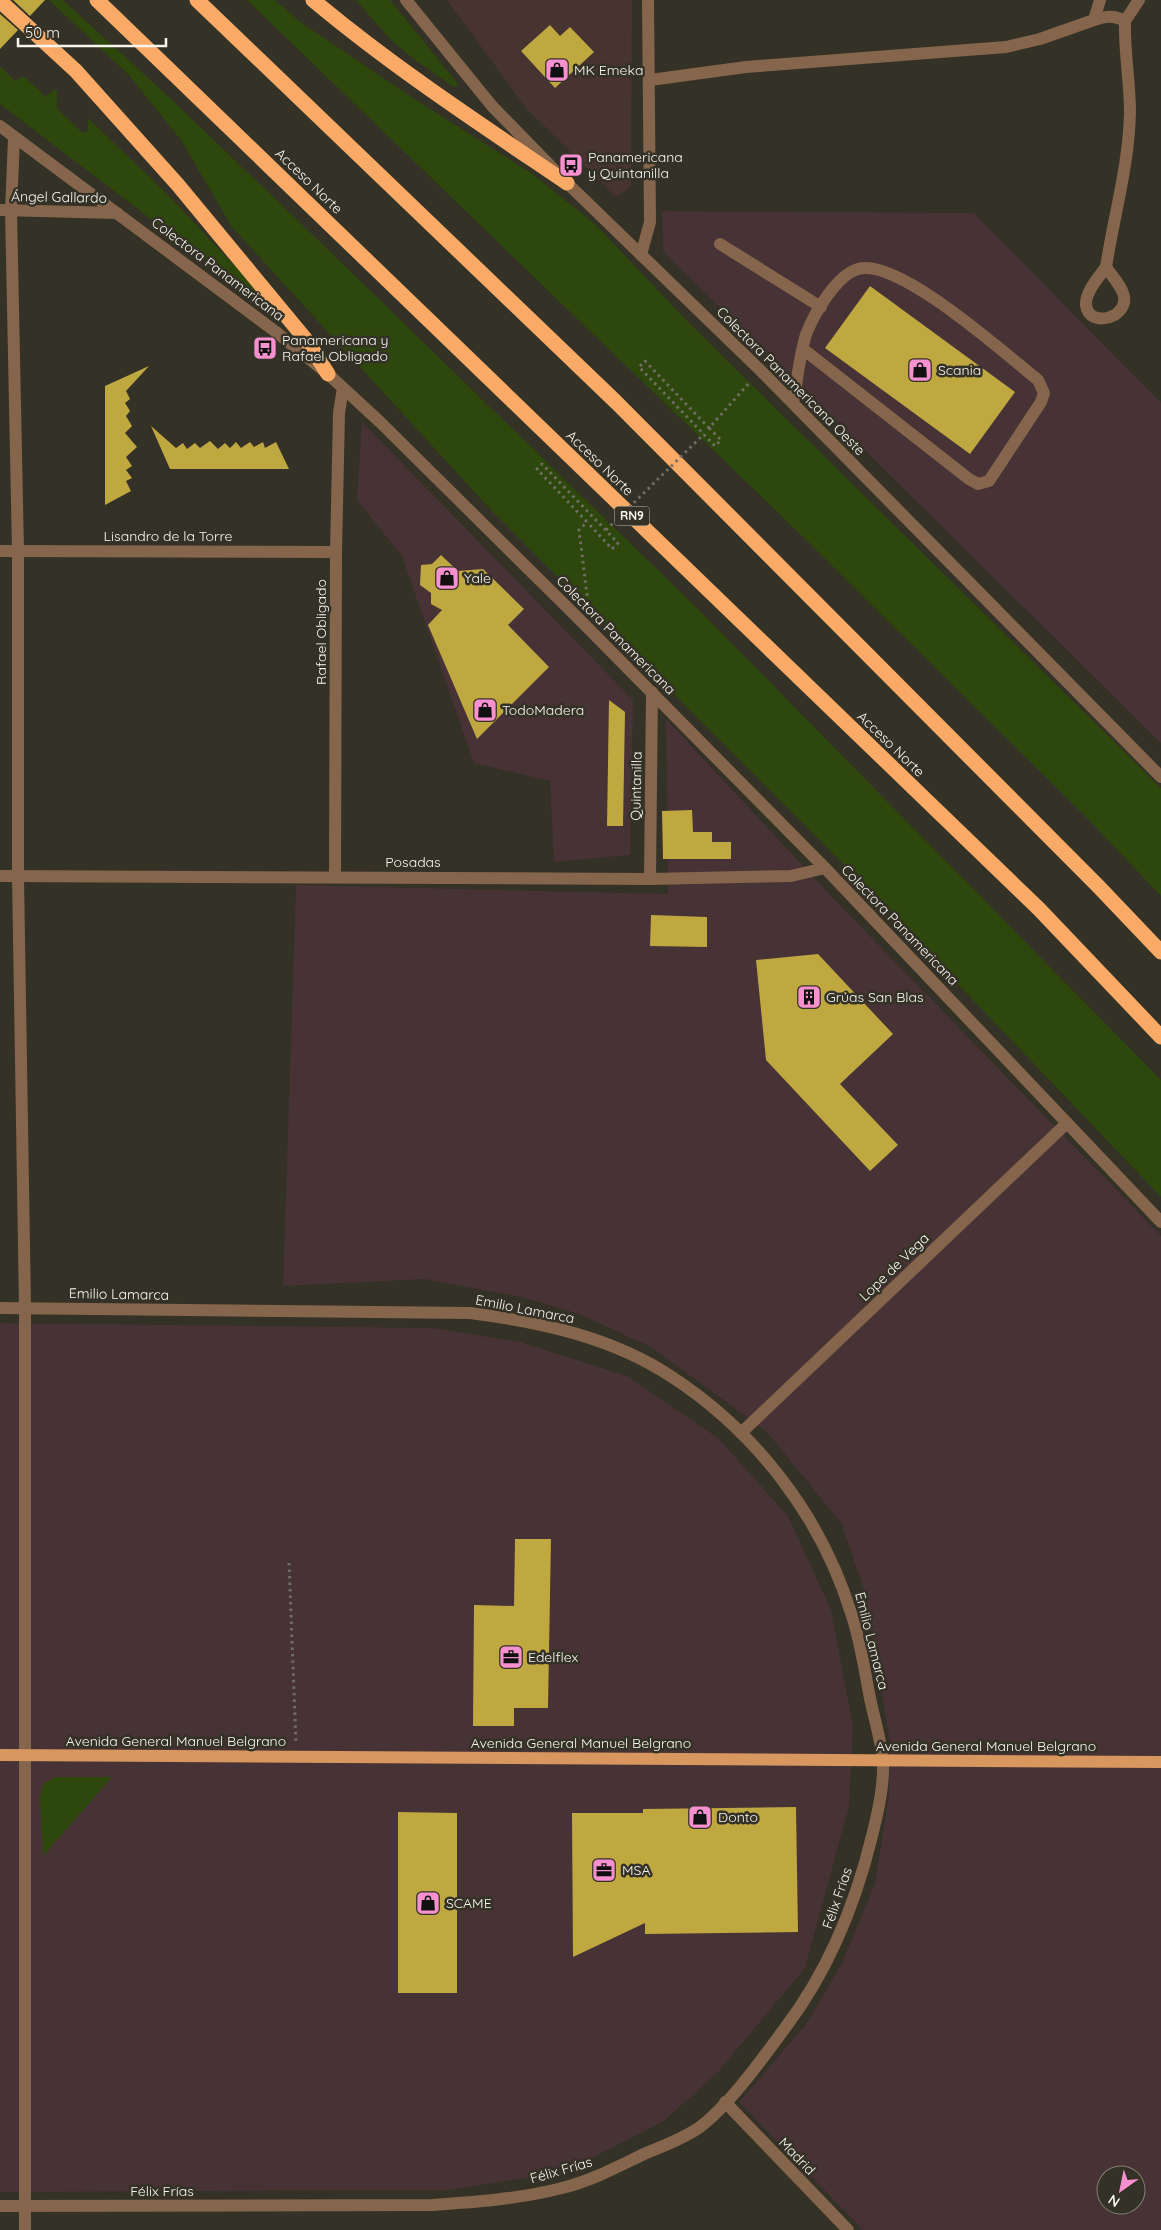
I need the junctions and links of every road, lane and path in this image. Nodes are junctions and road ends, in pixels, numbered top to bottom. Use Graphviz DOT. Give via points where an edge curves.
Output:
graph roads {
  1 [pos="97,0"];
  2 [pos="197,0"];
  3 [pos="313,0"];
  4 [pos="406,0"];
  5 [pos="648,0"];
  6 [pos="1100,0"];
  7 [pos="1139,0"];
  8 [pos="0,2"];
  9 [pos="1094,20"];
  10 [pos="1125,21"];
  11 [pos="650,80"];
  12 [pos="0,126"];
  13 [pos="14,138"];
  14 [pos="567,183"];
  15 [pos="6,210"];
  16 [pos="118,213"];
  17 [pos="720,244"];
  18 [pos="641,255"];
  19 [pos="1106,267"];
  20 [pos="821,307"];
  21 [pos="803,348"];
  22 [pos="760,370"];
  23 [pos="328,374"];
  24 [pos="342,388"];
  25 [pos="793,403"];
  26 [pos="709,428"];
  27 [pos="704,434"];
  28 [pos="587,522"];
  29 [pos="606,530"];
  30 [pos="0,550"];
  31 [pos="18,551"];
  32 [pos="336,552"];
  33 [pos="579,619"];
  34 [pos="652,692"];
  35 [pos="1161,777"];
  36 [pos="825,868"];
  37 [pos="0,876"];
  38 [pos="18,876"];
  39 [pos="335,877"];
  40 [pos="650,879"];
  41 [pos="1161,952"];
  42 [pos="1161,1037"];
  43 [pos="1067,1123"];
  44 [pos="1161,1222"];
  45 [pos="0,1308"];
  46 [pos="26,1308"];
  47 [pos="741,1433"];
  48 [pos="289,1563"];
  49 [pos="0,1755"];
  50 [pos="24,1755"];
  51 [pos="297,1756"];
  52 [pos="883,1760"];
  53 [pos="1161,1762"];
  54 [pos="725,2102"];
  55 [pos="0,2206"];
  56 [pos="25,2206"];
  57 [pos="25,2230"];
  58 [pos="848,2230"];
  1 -- 42 [label="highway, Acceso Norte / RN9" via="1039,909"];
  2 -- 41 [label="highway" via="616,402"];
  3 -- 14 [label="highway" via="361,41"];
  4 -- 14 [label="street, Colectora Panamericana Oeste" via="492,106"];
  5 -- 11 [label="street"];
  6 -- 9 [label="street"];
  7 -- 10 [label="street"];
  8 -- 23 [label="highway" via="76,71 178,185 307,341"];
  9 -- 10 [label="street" via="1107,16"];
  9 -- 11 [label="street" via="1006,47 746,67"];
  10 -- 19 [label="street" via="1130,113 1127,152"];
  11 -- 18 [label="street" via="650,222"];
  12 -- 13 [label="street, Colectora Panamericana"];
  13 -- 15 [label="street"];
  13 -- 16 [label="street, Colectora Panamericana"];
  14 -- 18 [label="street, Colectora Panamericana Oeste"];
  15 -- 16 [label="street, Ángel Gallardo"];
  15 -- 31 [label="street"];
  16 -- 23 [label="street, Colectora Panamericana"];
  17 -- 20 [label="street"];
  18 -- 22 [label="street, Colectora Panamericana Oeste"];
  20 -- 21 [label="street" via="806,333"];
  20 -- 21 [label="street" via="845,275 871,267 892,273 924,291 1038,380 1044,393 1041,402 989,481 978,484 961,474"];
  21 -- 25 [label="street"];
  22 -- 25 [label="street, Colectora Panamericana Oeste"];
  22 -- 26 [label="path"];
  23 -- 24 [label="street, Colectora Panamericana"];
  24 -- 32 [label="street, Rafael Obligado"];
  24 -- 33 [label="street, Colectora Panamericana"];
  25 -- 35 [label="street, Colectora Panamericana Oeste"];
  26 -- 27 [label="path" via="721,440 715,446"];
  26 -- 27 [label="path" via="645,361 639,367"];
  27 -- 29 [label="path, bridge"];
  28 -- 29 [label="path" via="612,549 618,543"];
  28 -- 29 [label="path" via="537,469 542,464"];
  28 -- 33 [label="path" via="579,530 587,595"];
  30 -- 31 [label="street, Lisandro de la Torre"];
  31 -- 32 [label="street, Lisandro de la Torre"];
  31 -- 38 [label="street"];
  32 -- 39 [label="street, Rafael Obligado"];
  33 -- 34 [label="street, Colectora Panamericana"];
  34 -- 36 [label="street, Colectora Panamericana"];
  34 -- 40 [label="street, Quintanilla"];
  36 -- 40 [label="street, Posadas" via="790,876"];
  36 -- 43 [label="street, Colectora Panamericana"];
  37 -- 38 [label="street, Posadas"];
  38 -- 39 [label="street, Posadas"];
  38 -- 46 [label="street"];
  39 -- 40 [label="street, Posadas"];
  43 -- 44 [label="street, Colectora Panamericana"];
  43 -- 47 [label="street, Lope de Vega"];
  45 -- 46 [label="street, Emilio Lamarca"];
  46 -- 47 [label="street, Emilio Lamarca" via="470,1313 504,1318 593,1339 630,1354 669,1375 707,1402"];
  46 -- 50 [label="street"];
  47 -- 52 [label="street, Emilio Lamarca" via="786,1485 829,1554 853,1617"];
  48 -- 51 [label="path"];
  49 -- 50 [label="main road, Avenida General Manuel Belgrano"];
  50 -- 51 [label="main road, Avenida General Manuel Belgrano"];
  50 -- 56 [label="street"];
  51 -- 52 [label="main road, Avenida General Manuel Belgrano"];
  52 -- 53 [label="main road, Avenida General Manuel Belgrano"];
  52 -- 54 [label="street, Félix Frías" via="876,1819 843,1931 822,1974 796,2014"];
  54 -- 56 [label="street, Félix Frías" via="700,2127 683,2136 596,2176 527,2195 432,2205"];
  54 -- 58 [label="street, Madrid"];
  55 -- 56 [label="street, Félix Frías"];
  56 -- 57 [label="street"];
}
